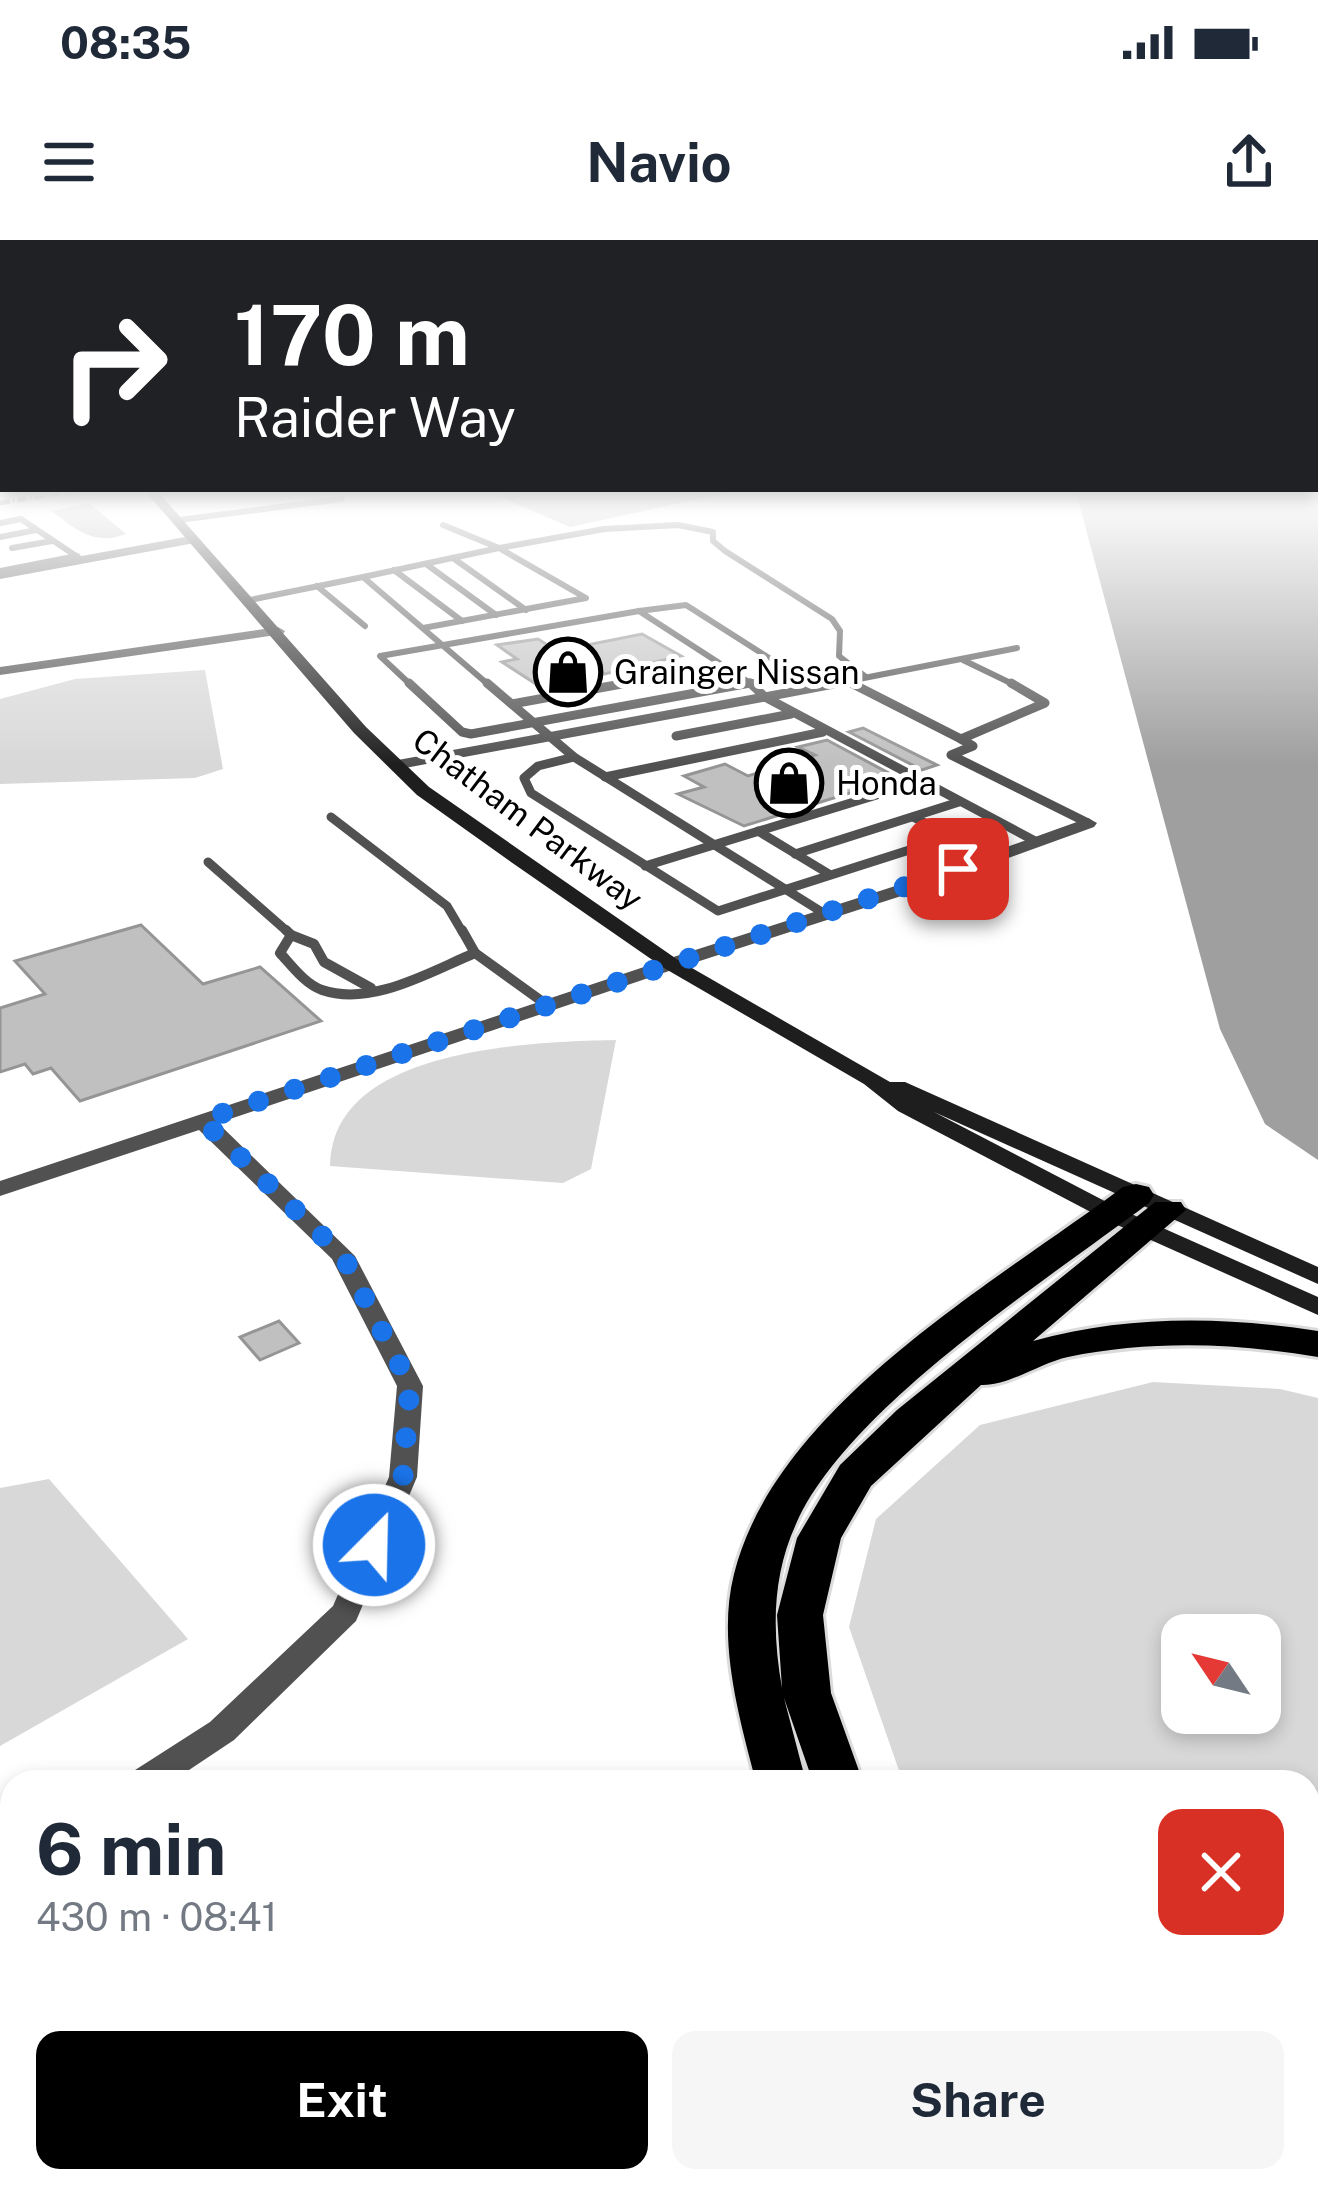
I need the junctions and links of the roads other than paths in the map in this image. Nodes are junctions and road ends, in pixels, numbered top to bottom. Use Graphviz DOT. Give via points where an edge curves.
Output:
graph roads {
  1 [pos="235,583"];
  2 [pos="332,583"];
  3 [pos="371,583"];
  4 [pos="411,583"];
  5 [pos="452,583"];
  6 [pos="488,583"];
  7 [pos="560,583"];
  8 [pos="771,583"];
  9 [pos="317,586"];
  10 [pos="250,600"];
  11 [pos="526,610"];
  12 [pos="639,611"];
  13 [pos="496,616"];
  14 [pos="462,621"];
  15 [pos="365,626"];
  16 [pos="423,628"];
  17 [pos="278,631"];
  18 [pos="441,643"];
  19 [pos="1017,648"];
  20 [pos="961,659"];
  21 [pos="722,664"];
  22 [pos="0,670"];
  23 [pos="866,677"];
  24 [pos="848,681"];
  25 [pos="750,683"];
  26 [pos="765,697"];
  27 [pos="512,704"];
  28 [pos="791,715"];
  29 [pos="532,721"];
  30 [pos="824,732"];
  31 [pos="676,736"];
  32 [pos="552,738"];
  33 [pos="962,739"];
  34 [pos="574,757"];
  35 [pos="396,765"];
  36 [pos="605,776"];
  37 [pos="920,781"];
  38 [pos="959,802"];
  39 [pos="331,817"];
  40 [pos="913,817"];
  41 [pos="997,821"];
  42 [pos="1088,823"];
  43 [pos="758,831"];
  44 [pos="951,836"];
  45 [pos="1035,841"];
  46 [pos="710,845"];
  47 [pos="796,854"];
  48 [pos="208,862"];
  49 [pos="645,866"];
  50 [pos="829,874"];
  51 [pos="786,891"];
  52 [pos="825,914"];
  53 [pos="290,935"];
  54 [pos="475,953"];
  55 [pos="671,964"];
  56 [pos="371,988"];
  57 [pos="547,1005"];
  58 [pos="202,1120"];
  59 [pos="0,1189"];
  60 [pos="1140,1212"];
  61 [pos="1318,1276"];
  62 [pos="1318,1307"];
  63 [pos="1318,1343"];
  64 [pos="912,1420"];
  65 [pos="162,1770"];
  66 [pos="778,1770"];
  67 [pos="834,1770"];
  1 -- 10 [label="main road, Chatham Parkway"];
  2 -- 9 [label="lane"];
  3 -- 16 [label="lane"];
  4 -- 14 [label="lane"];
  5 -- 13 [label="lane"];
  6 -- 11 [label="lane"];
  7 -- 11 [label="lane" via="586,598"];
  8 -- 23 [label="lane" via="825,609 841,630 839,656"];
  9 -- 10 [label="lane"];
  9 -- 15 [label="lane"];
  10 -- 17 [label="main road, Chatham Parkway"];
  11 -- 13 [label="lane"];
  12 -- 18 [label="lane"];
  12 -- 21 [label="lane"];
  12 -- 25 [label="lane" via="686,605 791,672"];
  13 -- 14 [label="lane"];
  14 -- 16 [label="lane"];
  16 -- 18 [label="lane"];
  17 -- 22 [label="street"];
  17 -- 35 [label="main road, Chatham Parkway"];
  18 -- 27 [label="lane"];
  18 -- 29 [label="lane" via="380,656 462,732"];
  19 -- 20 [label="lane"];
  20 -- 23 [label="lane"];
  20 -- 33 [label="lane" via="1046,699"];
  21 -- 25 [label="lane"];
  21 -- 27 [label="lane"];
  23 -- 24 [label="lane"];
  24 -- 26 [label="lane"];
  24 -- 33 [label="lane"];
  25 -- 26 [label="lane"];
  25 -- 29 [label="lane"];
  26 -- 28 [label="lane"];
  26 -- 32 [label="lane"];
  27 -- 29 [label="lane"];
  28 -- 30 [label="lane"];
  28 -- 31 [label="lane"];
  29 -- 32 [label="lane"];
  30 -- 36 [label="lane"];
  30 -- 37 [label="lane"];
  32 -- 34 [label="lane"];
  32 -- 35 [label="lane"];
  33 -- 42 [label="lane" via="973,746 951,755"];
  34 -- 36 [label="lane"];
  34 -- 49 [label="lane" via="538,766 524,778 531,793"];
  35 -- 55 [label="main road, Chatham Parkway"];
  36 -- 46 [label="lane"];
  37 -- 38 [label="lane"];
  37 -- 43 [label="lane"];
  38 -- 40 [label="lane"];
  38 -- 41 [label="lane"];
  39 -- 54 [label="lane" via="447,906"];
  40 -- 44 [label="lane"];
  40 -- 47 [label="lane"];
  41 -- 44 [label="lane"];
  41 -- 45 [label="lane"];
  42 -- 45 [label="street"];
  43 -- 46 [label="lane"];
  43 -- 47 [label="lane"];
  44 -- 50 [label="lane"];
  45 -- 52 [label="street"];
  46 -- 49 [label="lane"];
  46 -- 51 [label="lane"];
  47 -- 50 [label="lane"];
  48 -- 53 [label="lane"];
  49 -- 51 [label="lane" via="718,910"];
  50 -- 51 [label="lane"];
  51 -- 52 [label="lane"];
  52 -- 55 [label="street"];
  53 -- 56 [label="lane"];
  53 -- 56 [label="lane" via="280,953 319,989"];
  54 -- 56 [label="lane"];
  54 -- 57 [label="lane"];
  55 -- 57 [label="street"];
  55 -- 60 [label="main road, Chatham Parkway" via="906,1106"];
  57 -- 58 [label="street"];
  58 -- 59 [label="street"];
  58 -- 65 [label="street" via="343,1256 410,1385 403,1477 345,1613 222,1730"];
  60 -- 61 [label="main road, Chatham Parkway"];
  60 -- 62 [label="main road, Chatham Parkway"];
  60 -- 64 [label="highway"];
  60 -- 66 [label="highway" via="844,1426 803,1471 771,1525 757,1574 757,1688"];
  63 -- 64 [label="highway" via="1165,1332 1055,1348 992,1370"];
  64 -- 67 [label="highway" via="855,1476 818,1538 800,1615 807,1693"];
}
